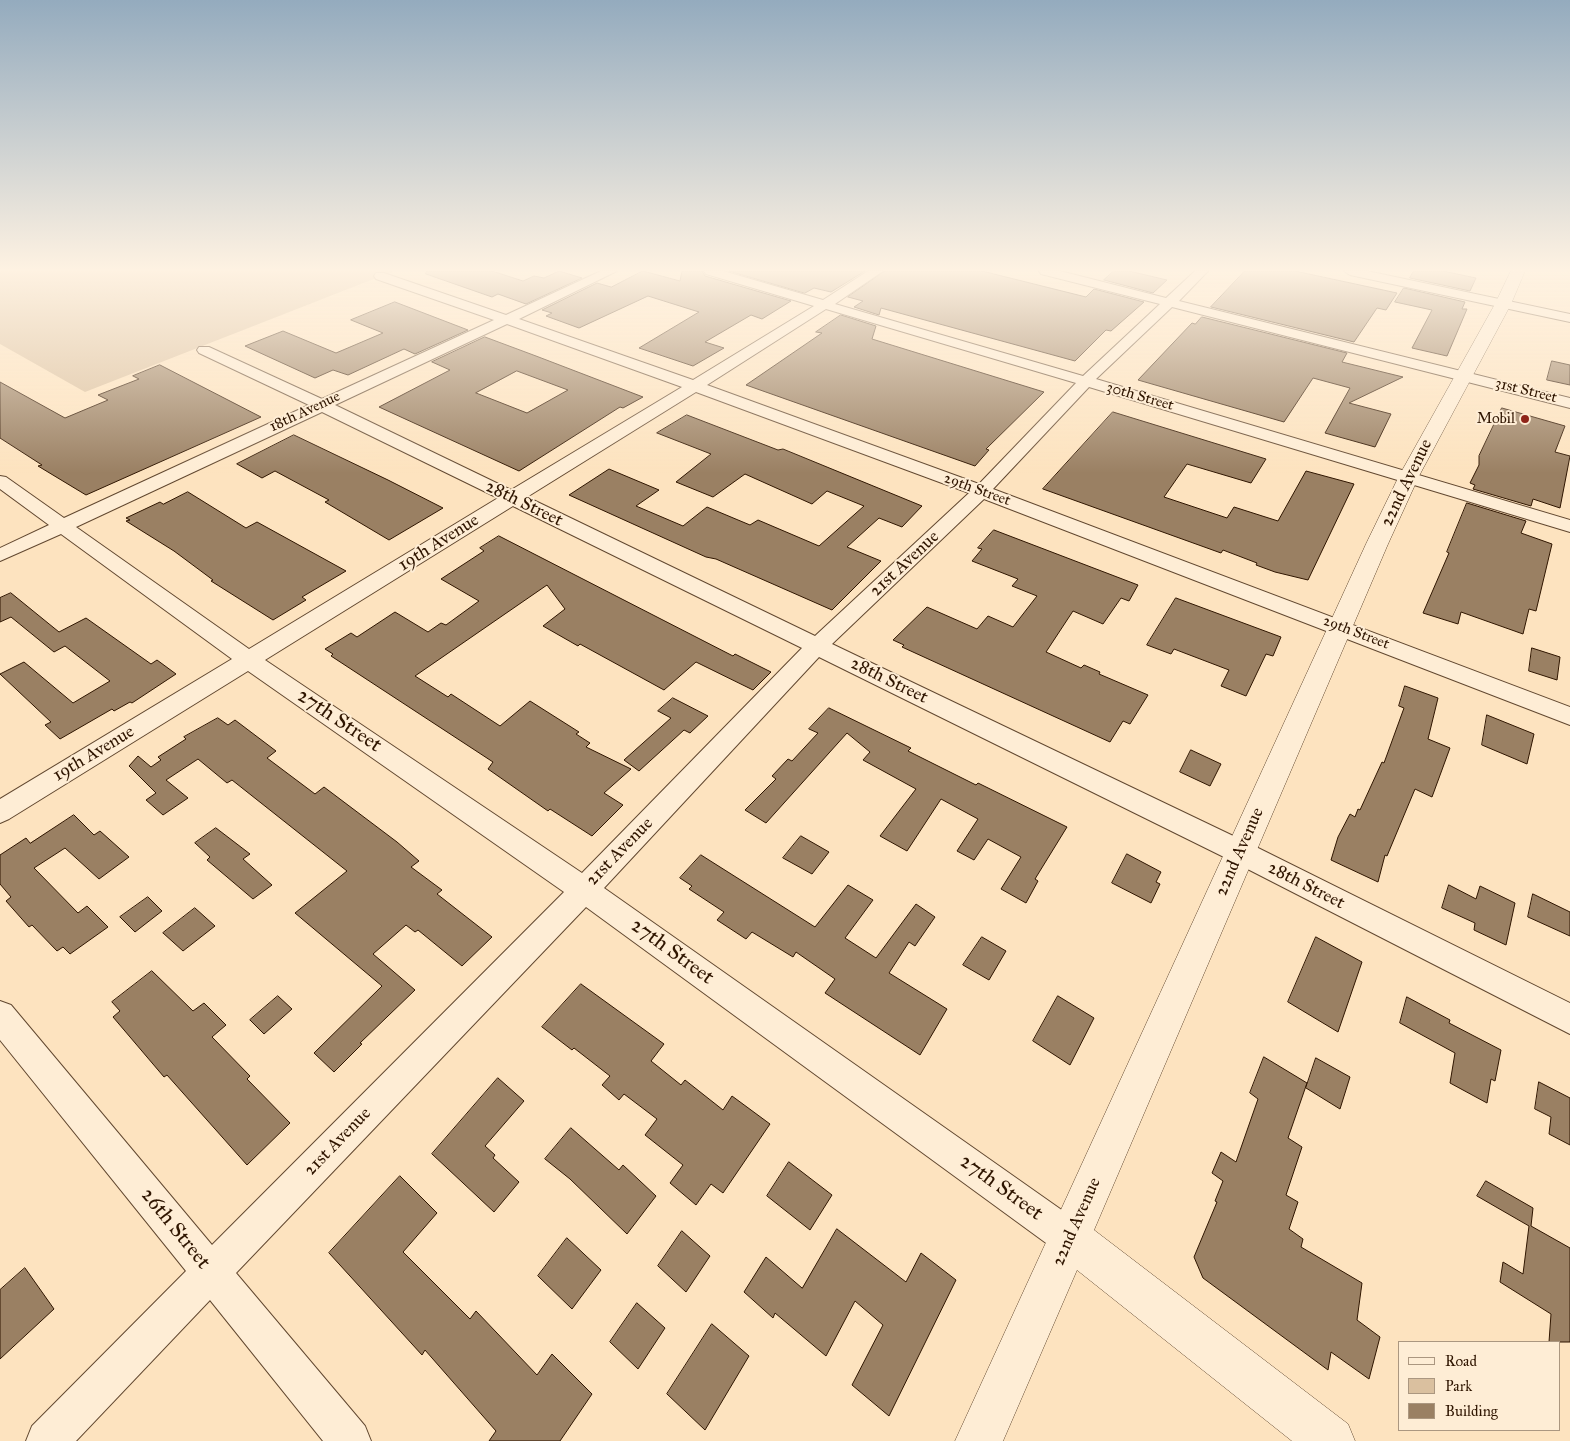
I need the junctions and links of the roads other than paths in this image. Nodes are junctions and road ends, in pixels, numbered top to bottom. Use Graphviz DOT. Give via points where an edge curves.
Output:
graph roads {
  1 [pos="465,338"];
  2 [pos="559,338"];
  3 [pos="770,338"];
  4 [pos="939,338"];
  5 [pos="1131,338"];
  6 [pos="1315,338"];
  7 [pos="1484,338"];
  8 [pos="204,350"];
  9 [pos="1464,375"];
  10 [pos="1086,381"];
  11 [pos="692,387"];
  12 [pos="1570,402"];
  13 [pos="321,405"];
  14 [pos="1409,476"];
  15 [pos="0,481"];
  16 [pos="982,491"];
  17 [pos="512,498"];
  18 [pos="64,525"];
  19 [pos="1570,526"];
  20 [pos="0,555"];
  21 [pos="1339,627"];
  22 [pos="817,646"];
  23 [pos="249,660"];
  24 [pos="1570,716"];
  25 [pos="0,812"];
  26 [pos="1240,852"];
  27 [pos="584,890"];
  28 [pos="0,1016"];
  29 [pos="1570,1019"];
  30 [pos="1070,1238"];
  31 [pos="210,1272"];
  32 [pos="47,1441"];
  33 [pos="350,1441"];
  34 [pos="979,1441"];
  35 [pos="1331,1441"];
  1 -- 13 [label="street, 18th Avenue"];
  2 -- 11 [label="street, 29th Street"];
  3 -- 11 [label="street, 19th Avenue"];
  4 -- 10 [label="street, 30th Street"];
  5 -- 10 [label="street, 21st Avenue"];
  6 -- 9 [label="street, 31st Street"];
  7 -- 9 [label="street, 22nd Avenue"];
  8 -- 13 [label="street, 28th Street"];
  9 -- 12 [label="street, 31st Street"];
  9 -- 14 [label="street, 22nd Avenue"];
  10 -- 14 [label="street, 30th Street"];
  10 -- 16 [label="street, 21st Avenue"];
  11 -- 16 [label="street, 29th Street"];
  11 -- 17 [label="street, 19th Avenue"];
  13 -- 17 [label="street, 28th Street"];
  13 -- 18 [label="street, 18th Avenue"];
  14 -- 19 [label="street, 30th Street"];
  14 -- 21 [label="street, 22nd Avenue"];
  15 -- 18 [label="street, 27th Street"];
  16 -- 21 [label="street, 29th Street"];
  16 -- 22 [label="street, 21st Avenue"];
  17 -- 22 [label="street, 28th Street"];
  17 -- 23 [label="street, 19th Avenue"];
  18 -- 20 [label="street, 18th Avenue"];
  18 -- 23 [label="street, 27th Street"];
  21 -- 24 [label="street, 29th Street"];
  21 -- 26 [label="street, 22nd Avenue"];
  22 -- 26 [label="street, 28th Street"];
  22 -- 27 [label="street, 21st Avenue"];
  23 -- 25 [label="street, 19th Avenue"];
  23 -- 27 [label="street, 27th Street"];
  26 -- 29 [label="street, 28th Street"];
  26 -- 30 [label="street, 22nd Avenue"];
  27 -- 30 [label="street, 27th Street"];
  27 -- 31 [label="street, 21st Avenue"];
  28 -- 31 [label="street, 26th Street"];
  30 -- 34 [label="street, 22nd Avenue"];
  30 -- 35 [label="street, 27th Street"];
  31 -- 32 [label="street, 21st Avenue"];
  31 -- 33 [label="street, 26th Street"];
}
